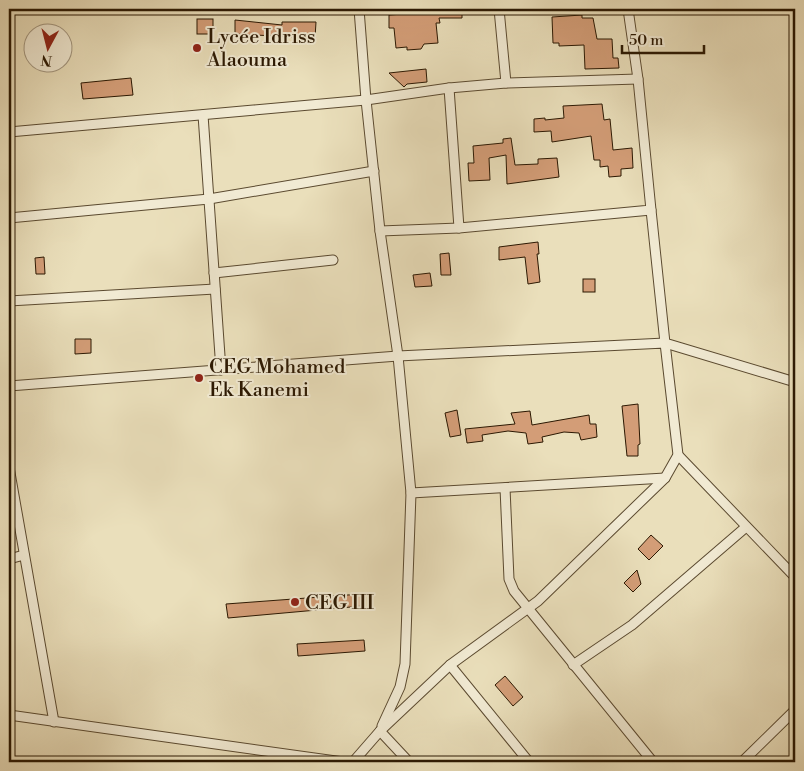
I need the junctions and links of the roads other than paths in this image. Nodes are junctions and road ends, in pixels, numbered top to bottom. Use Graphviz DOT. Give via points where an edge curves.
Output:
graph roads {
  1 [pos="359,9"];
  2 [pos="499,9"];
  3 [pos="628,9"];
  4 [pos="638,79"];
  5 [pos="506,83"];
  6 [pos="449,88"];
  7 [pos="366,100"];
  8 [pos="203,115"];
  9 [pos="9,132"];
  10 [pos="374,171"];
  11 [pos="209,198"];
  12 [pos="651,210"];
  13 [pos="9,218"];
  14 [pos="459,228"];
  15 [pos="380,231"];
  16 [pos="333,260"];
  17 [pos="214,273"];
  18 [pos="215,289"];
  19 [pos="9,301"];
  20 [pos="665,343"];
  21 [pos="398,356"];
  22 [pos="221,370"];
  23 [pos="795,382"];
  24 [pos="9,386"];
  25 [pos="678,455"];
  26 [pos="9,467"];
  27 [pos="664,478"];
  28 [pos="505,488"];
  29 [pos="411,493"];
  30 [pos="746,527"];
  31 [pos="24,555"];
  32 [pos="9,559"];
  33 [pos="795,577"];
  34 [pos="527,609"];
  35 [pos="450,665"];
  36 [pos="573,665"];
  37 [pos="795,710"];
  38 [pos="9,715"];
  39 [pos="54,722"];
  40 [pos="380,731"];
  41 [pos="343,762"];
  42 [pos="353,762"];
  43 [pos="410,762"];
  44 [pos="529,762"];
  45 [pos="653,762"];
  46 [pos="742,762"];
  1 -- 7 [label="street"];
  2 -- 5 [label="street"];
  3 -- 4 [label="street"];
  4 -- 5 [label="street"];
  4 -- 12 [label="street"];
  5 -- 6 [label="street"];
  6 -- 7 [label="street"];
  6 -- 14 [label="street"];
  7 -- 8 [label="street"];
  7 -- 10 [label="street"];
  8 -- 9 [label="street"];
  8 -- 11 [label="street"];
  10 -- 11 [label="street"];
  10 -- 15 [label="street"];
  11 -- 13 [label="street"];
  11 -- 17 [label="street"];
  12 -- 14 [label="street"];
  12 -- 20 [label="street"];
  14 -- 15 [label="street"];
  15 -- 21 [label="street"];
  16 -- 17 [label="street"];
  17 -- 18 [label="street"];
  18 -- 19 [label="street"];
  18 -- 22 [label="street"];
  20 -- 21 [label="street"];
  20 -- 23 [label="street"];
  20 -- 25 [label="street"];
  21 -- 22 [label="street"];
  21 -- 29 [label="street"];
  22 -- 24 [label="street"];
  25 -- 27 [label="street"];
  25 -- 30 [label="street"];
  26 -- 31 [label="street"];
  27 -- 28 [label="street"];
  27 -- 34 [label="street"];
  28 -- 29 [label="street"];
  28 -- 34 [label="street" via="509,578"];
  29 -- 40 [label="street" via="405,664 400,687"];
  30 -- 33 [label="street"];
  30 -- 36 [label="street" via="632,625"];
  31 -- 32 [label="street"];
  31 -- 39 [label="street"];
  34 -- 35 [label="street"];
  34 -- 36 [label="street"];
  35 -- 40 [label="street"];
  35 -- 44 [label="street"];
  36 -- 45 [label="street"];
  37 -- 46 [label="street"];
  38 -- 39 [label="street"];
  39 -- 41 [label="street"];
  40 -- 42 [label="street"];
  40 -- 43 [label="street"];
}
